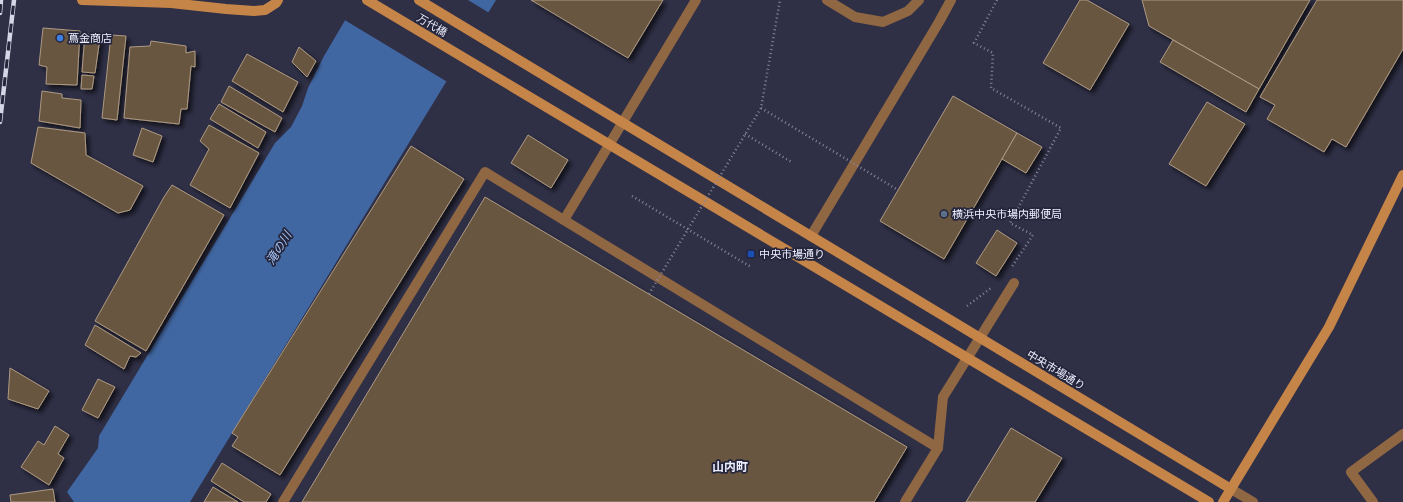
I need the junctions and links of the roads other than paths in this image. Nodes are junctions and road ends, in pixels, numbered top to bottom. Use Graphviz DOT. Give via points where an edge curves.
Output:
graph roads {
  1 [pos="82,0"];
  2 [pos="278,0"];
  3 [pos="367,0"];
  4 [pos="419,0"];
  5 [pos="696,0"];
  6 [pos="827,0"];
  7 [pos="919,0"];
  8 [pos="951,0"];
  9 [pos="479,36"];
  10 [pos="623,123"];
  11 [pos="610,145"];
  12 [pos="1403,175"];
  13 [pos="564,220"];
  14 [pos="811,236"];
  15 [pos="1014,283"];
  16 [pos="980,338"];
  17 [pos="967,359"];
  18 [pos="1403,434"];
  19 [pos="938,448"];
  20 [pos="1231,489"];
  21 [pos="284,502"];
  22 [pos="905,502"];
  23 [pos="1208,502"];
  24 [pos="1223,502"];
  25 [pos="1253,502"];
  26 [pos="1373,502"];
  1 -- 2 [label="street" via="171,3 254,11 265,10"];
  3 -- 11 [label="street, 万代橋"];
  4 -- 9 [label="street, 万代橋"];
  5 -- 10 [label="street"];
  6 -- 7 [label="street" via="855,17 883,22 908,11"];
  8 -- 14 [label="street"];
  9 -- 10 [label="street, 中央市場通り"];
  10 -- 11 [label="street"];
  10 -- 14 [label="street, 中央市場通り"];
  11 -- 13 [label="street"];
  11 -- 17 [label="street"];
  12 -- 20 [label="street" via="1329,327"];
  13 -- 19 [label="street"];
  13 -- 21 [label="street" via="485,172"];
  14 -- 16 [label="street, 中央市場通り"];
  15 -- 16 [label="street"];
  16 -- 17 [label="street"];
  16 -- 20 [label="street, 中央市場通り"];
  17 -- 19 [label="street" via="943,397"];
  17 -- 23 [label="street"];
  18 -- 26 [label="street" via="1351,472"];
  19 -- 22 [label="street"];
  20 -- 24 [label="street"];
  20 -- 25 [label="street"];
}
